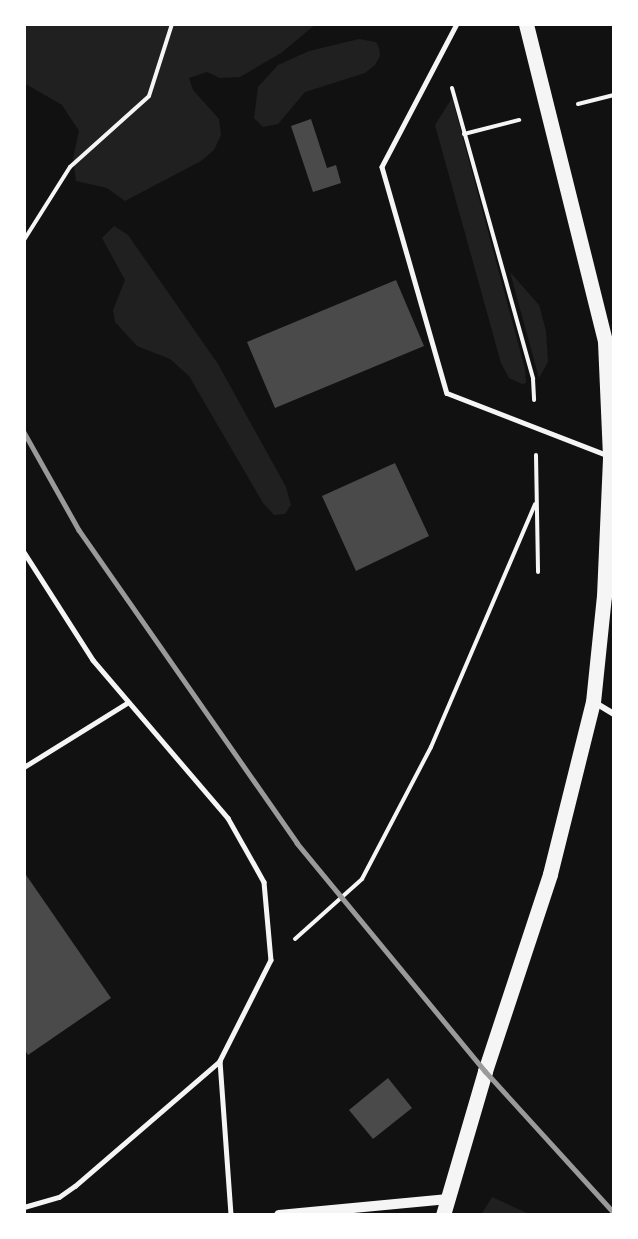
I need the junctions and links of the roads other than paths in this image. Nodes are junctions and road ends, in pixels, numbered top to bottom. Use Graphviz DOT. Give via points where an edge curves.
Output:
graph roads {
  1 [pos="457,24"];
  2 [pos="526,24"];
  3 [pos="611,398"];
  4 [pos="610,456"];
  5 [pos="24,552"];
  6 [pos="593,702"];
  7 [pos="127,703"];
  8 [pos="614,714"];
  9 [pos="24,767"];
  10 [pos="220,1061"];
  11 [pos="448,1199"];
  12 [pos="24,1207"];
  13 [pos="231,1215"];
  14 [pos="279,1215"];
  15 [pos="443,1215"];
  1 -- 4 [label="lane" via="382,168 447,393"];
  2 -- 3 [label="main road" via="597,298"];
  3 -- 4 [label="main road"];
  4 -- 6 [label="main road" via="604,596"];
  5 -- 7 [label="lane" via="93,660"];
  6 -- 8 [label="street"];
  6 -- 11 [label="main road" via="550,874 485,1071"];
  7 -- 9 [label="lane"];
  7 -- 10 [label="lane" via="228,818 264,882 271,960"];
  10 -- 12 [label="lane" via="59,1197"];
  10 -- 13 [label="lane"];
  11 -- 14 [label="street"];
  11 -- 15 [label="main road"];
}
